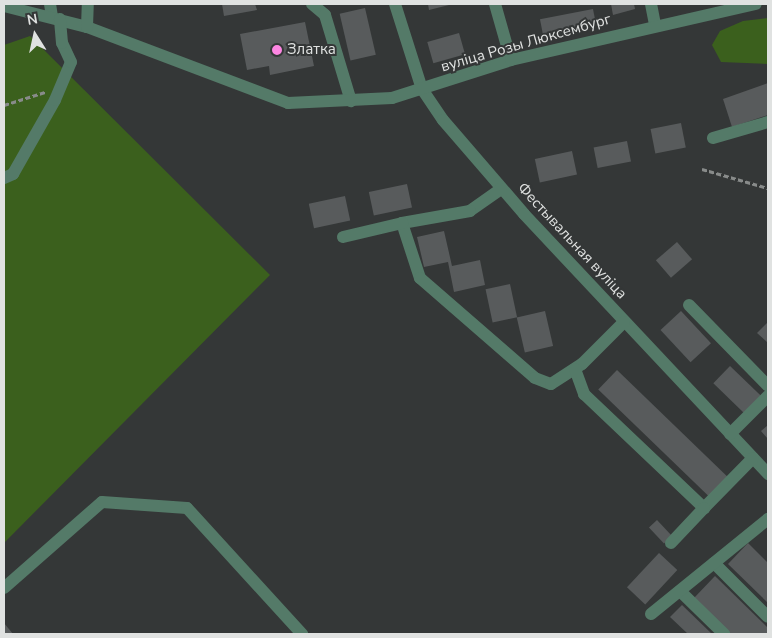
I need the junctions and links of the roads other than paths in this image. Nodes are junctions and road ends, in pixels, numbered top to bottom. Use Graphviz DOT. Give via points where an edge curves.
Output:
graph roads {
  1 [pos="88,4"];
  2 [pos="312,4"];
  3 [pos="395,4"];
  4 [pos="495,4"];
  5 [pos="652,4"];
  6 [pos="756,4"];
  7 [pos="4,6"];
  8 [pos="324,10"];
  9 [pos="54,13"];
  10 [pos="655,24"];
  11 [pos="87,27"];
  12 [pos="511,60"];
  13 [pos="422,90"];
  14 [pos="350,101"];
  15 [pos="768,122"];
  16 [pos="713,138"];
  17 [pos="4,178"];
  18 [pos="501,189"];
  19 [pos="402,223"];
  20 [pos="344,237"];
  21 [pos="689,305"];
  22 [pos="624,322"];
  23 [pos="575,369"];
  24 [pos="768,386"];
  25 [pos="768,396"];
  26 [pos="730,434"];
  27 [pos="753,458"];
  28 [pos="768,474"];
  29 [pos="704,508"];
  30 [pos="768,519"];
  31 [pos="671,543"];
  32 [pos="714,563"];
  33 [pos="4,588"];
  34 [pos="680,591"];
  35 [pos="651,614"];
  36 [pos="768,617"];
  37 [pos="302,634"];
  38 [pos="724,634"];
  1 -- 11 [label="street"];
  2 -- 8 [label="street"];
  3 -- 13 [label="street, Фестывальная вуліца"];
  4 -- 12 [label="street"];
  5 -- 10 [label="street"];
  6 -- 10 [label="street, вуліца Розы Люксембург"];
  7 -- 9 [label="street, вуліца Розы Люксембург"];
  8 -- 14 [label="street"];
  9 -- 11 [label="street, вуліца Розы Люксембург"];
  9 -- 17 [label="street" via="71,62 13,174"];
  10 -- 12 [label="street, вуліца Розы Люксембург"];
  11 -- 14 [label="street, вуліца Розы Люксембург" via="288,103"];
  12 -- 13 [label="street, вуліца Розы Люксембург"];
  13 -- 14 [label="street, вуліца Розы Люксембург" via="392,98"];
  13 -- 18 [label="street, Фестывальная вуліца"];
  15 -- 16 [label="street"];
  18 -- 19 [label="street" via="470,211"];
  18 -- 22 [label="street, Фестывальная вуліца"];
  19 -- 20 [label="street"];
  19 -- 23 [label="street" via="420,278 535,378 551,384"];
  21 -- 24 [label="street"];
  22 -- 23 [label="street"];
  22 -- 26 [label="street, Фестывальная вуліца"];
  23 -- 29 [label="street" via="584,394"];
  25 -- 26 [label="street"];
  26 -- 27 [label="street, Фестывальная вуліца"];
  27 -- 28 [label="street, Фестывальная вуліца"];
  27 -- 29 [label="street"];
  29 -- 31 [label="street"];
  30 -- 32 [label="street"];
  32 -- 34 [label="street"];
  32 -- 36 [label="street"];
  33 -- 37 [label="street" via="102,502 187,508"];
  34 -- 35 [label="street"];
  34 -- 38 [label="street"];
}
